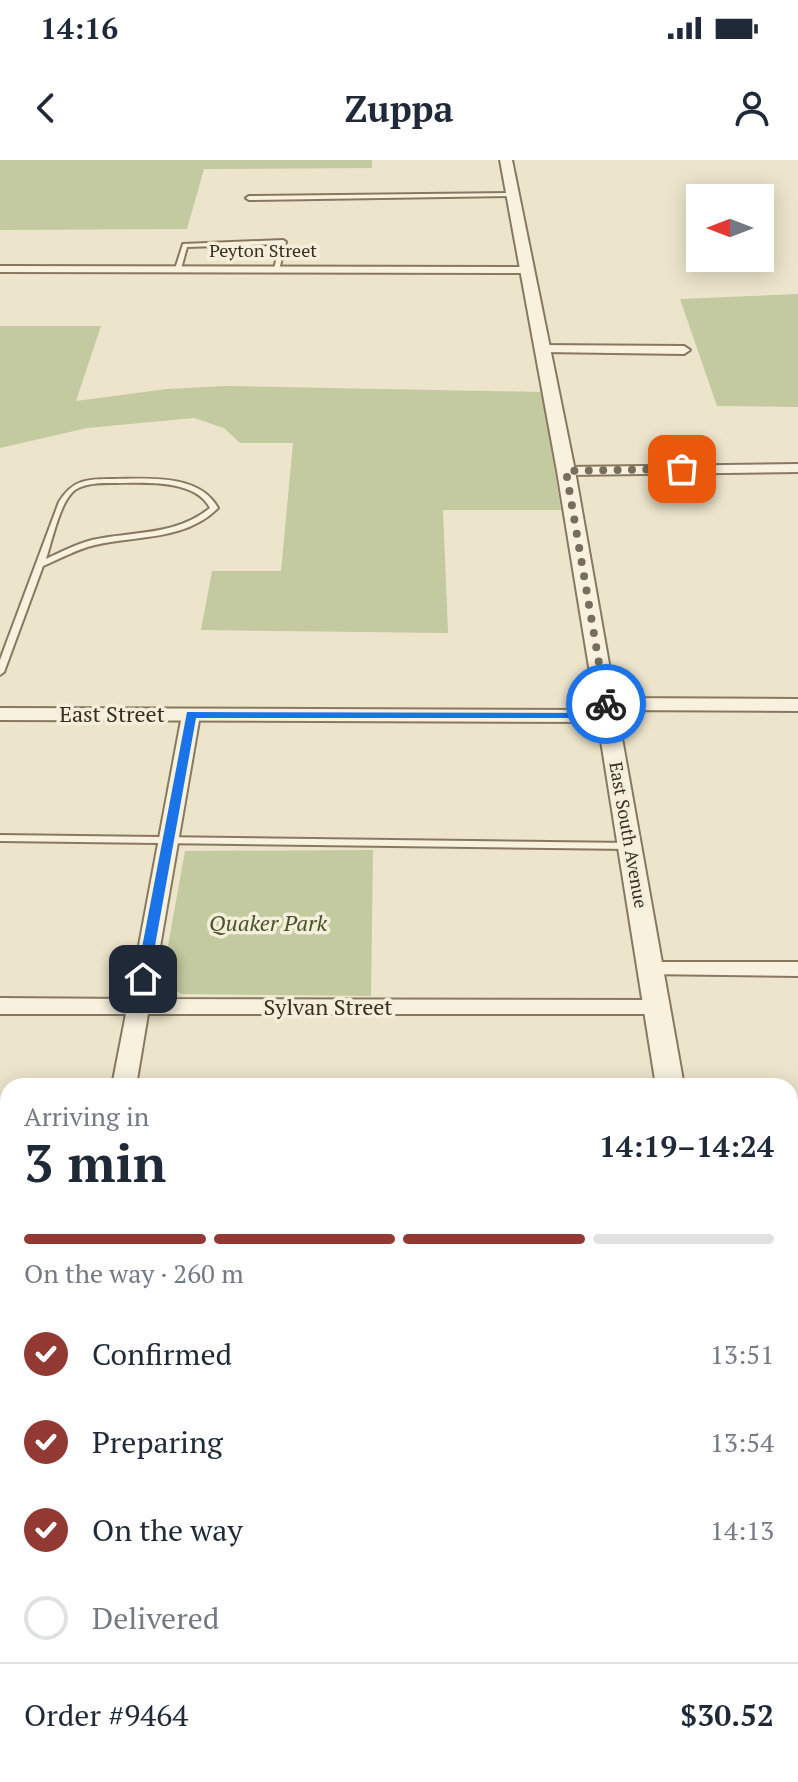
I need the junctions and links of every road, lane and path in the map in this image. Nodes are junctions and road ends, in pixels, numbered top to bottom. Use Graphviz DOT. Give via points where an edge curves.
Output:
graph roads {
  1 [pos="506,160"];
  2 [pos="512,195"];
  3 [pos="249,198"];
  4 [pos="0,269"];
  5 [pos="178,269"];
  6 [pos="277,269"];
  7 [pos="527,270"];
  8 [pos="542,348"];
  9 [pos="684,350"];
  10 [pos="798,468"];
  11 [pos="566,471"];
  12 [pos="40,565"];
  13 [pos="0,672"];
  14 [pos="798,705"];
  15 [pos="607,710"];
  16 [pos="0,714"];
  17 [pos="191,715"];
  18 [pos="0,838"];
  19 [pos="168,839"];
  20 [pos="630,846"];
  21 [pos="650,969"];
  22 [pos="798,969"];
  23 [pos="0,1006"];
  24 [pos="138,1006"];
  25 [pos="657,1008"];
  26 [pos="125,1078"];
  27 [pos="669,1078"];
  1 -- 2 [label="street, East South Avenue"];
  2 -- 3 [label="lane"];
  2 -- 7 [label="street, East South Avenue"];
  4 -- 5 [label="street, Peyton Street"];
  5 -- 6 [label="street, Peyton Street"];
  5 -- 6 [label="lane" via="185,245 283,242"];
  6 -- 7 [label="street, Peyton Street"];
  7 -- 8 [label="street, East South Avenue"];
  8 -- 9 [label="street"];
  8 -- 11 [label="street, East South Avenue"];
  10 -- 11 [label="street"];
  11 -- 15 [label="street, East South Avenue"];
  12 -- 12 [label="lane" via="73,488 91,483 181,484 204,493 214,508 189,526 87,544"];
  12 -- 13 [label="lane"];
  14 -- 15 [label="street, East Street"];
  15 -- 17 [label="street, East Street"];
  15 -- 20 [label="street, East South Avenue"];
  16 -- 17 [label="street, East Street"];
  17 -- 19 [label="street"];
  18 -- 19 [label="lane"];
  19 -- 20 [label="lane"];
  19 -- 24 [label="street"];
  20 -- 21 [label="street, East South Avenue"];
  21 -- 22 [label="street"];
  21 -- 25 [label="street, East South Avenue"];
  23 -- 24 [label="street, Sylvan Street"];
  24 -- 25 [label="street, Sylvan Street"];
  24 -- 26 [label="street"];
  25 -- 27 [label="street, East South Avenue"];
}
